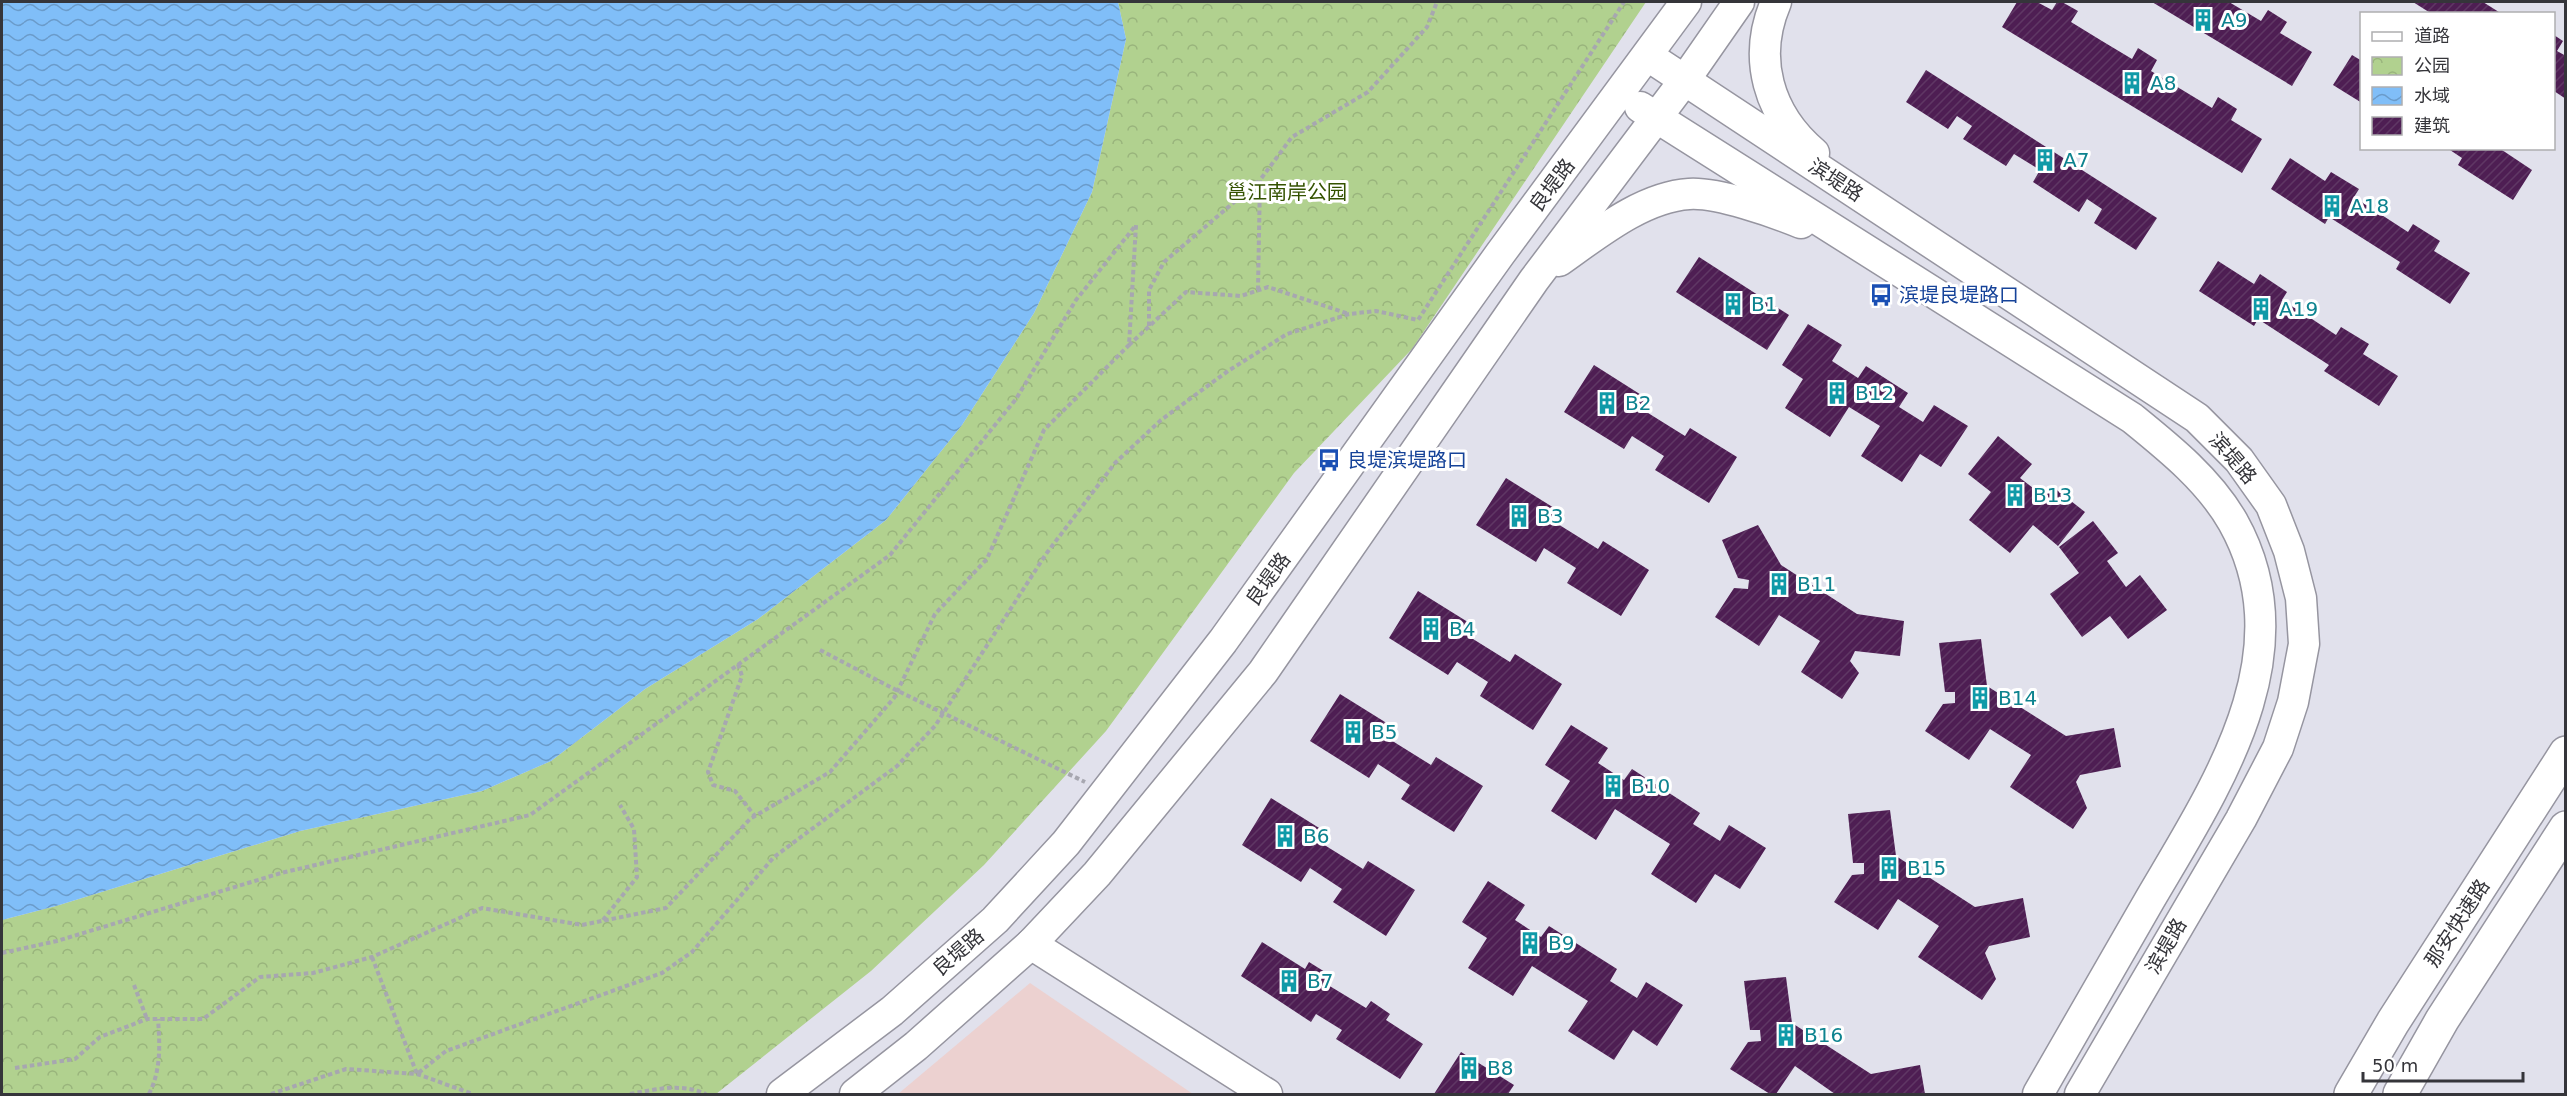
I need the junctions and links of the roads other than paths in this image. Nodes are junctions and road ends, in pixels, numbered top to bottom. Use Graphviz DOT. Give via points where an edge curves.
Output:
graph roads {
  1 [pos="1686,2"];
  2 [pos="1739,2"];
  3 [pos="1776,2"];
  4 [pos="1648,56"];
  5 [pos="1684,81"];
  6 [pos="1620,94"];
  7 [pos="1655,117"];
  8 [pos="1883,211"];
  9 [pos="1860,246"];
  10 [pos="1500,254"];
  11 [pos="1534,280"];
  12 [pos="2565,753"];
  13 [pos="2565,828"];
  14 [pos="1031,944"];
  15 [pos="782,1095"];
  16 [pos="855,1095"];
  17 [pos="1267,1095"];
  18 [pos="2038,1095"];
  19 [pos="2080,1095"];
  20 [pos="2351,1095"];
  21 [pos="2400,1095"];
  1 -- 4 [label="street, 良堤路"];
  2 -- 5 [label="street"];
  3 -- 8 [label="street" via="1769,19 1764,68 1779,114 1802,143"];
  4 -- 5 [label="street, 滨堤路"];
  4 -- 6 [label="street, 良堤路"];
  5 -- 7 [label="street"];
  5 -- 8 [label="street, 滨堤路"];
  6 -- 7 [label="street, 滨堤路"];
  6 -- 10 [label="street, 良堤路"];
  7 -- 9 [label="street, 滨堤路"];
  7 -- 11 [label="street"];
  8 -- 9 [label="street" via="1836,189 1820,197 1817,207 1821,217"];
  8 -- 19 [label="street, 滨堤路" via="2197,418 2239,460 2271,505 2289,551 2301,598 2304,644 2293,702 2278,748 2241,819"];
  9 -- 11 [label="street" via="1738,202 1689,194 1648,205 1614,220"];
  9 -- 18 [label="street, 滨堤路" via="2132,418 2170,449 2210,489 2233,522 2249,560 2259,602 2261,642 2243,726 2210,797"];
  10 -- 11 [label="street"];
  10 -- 15 [label="street, 良堤路" via="1223,641 1066,843 978,935 892,1011"];
  11 -- 14 [label="street" via="1263,672 1097,874"];
  12 -- 20 [label="highway, 那安快速路"];
  13 -- 21 [label="highway, 那安快速路" via="2442,1020"];
  14 -- 16 [label="street"];
  14 -- 17 [label="street"];
}
